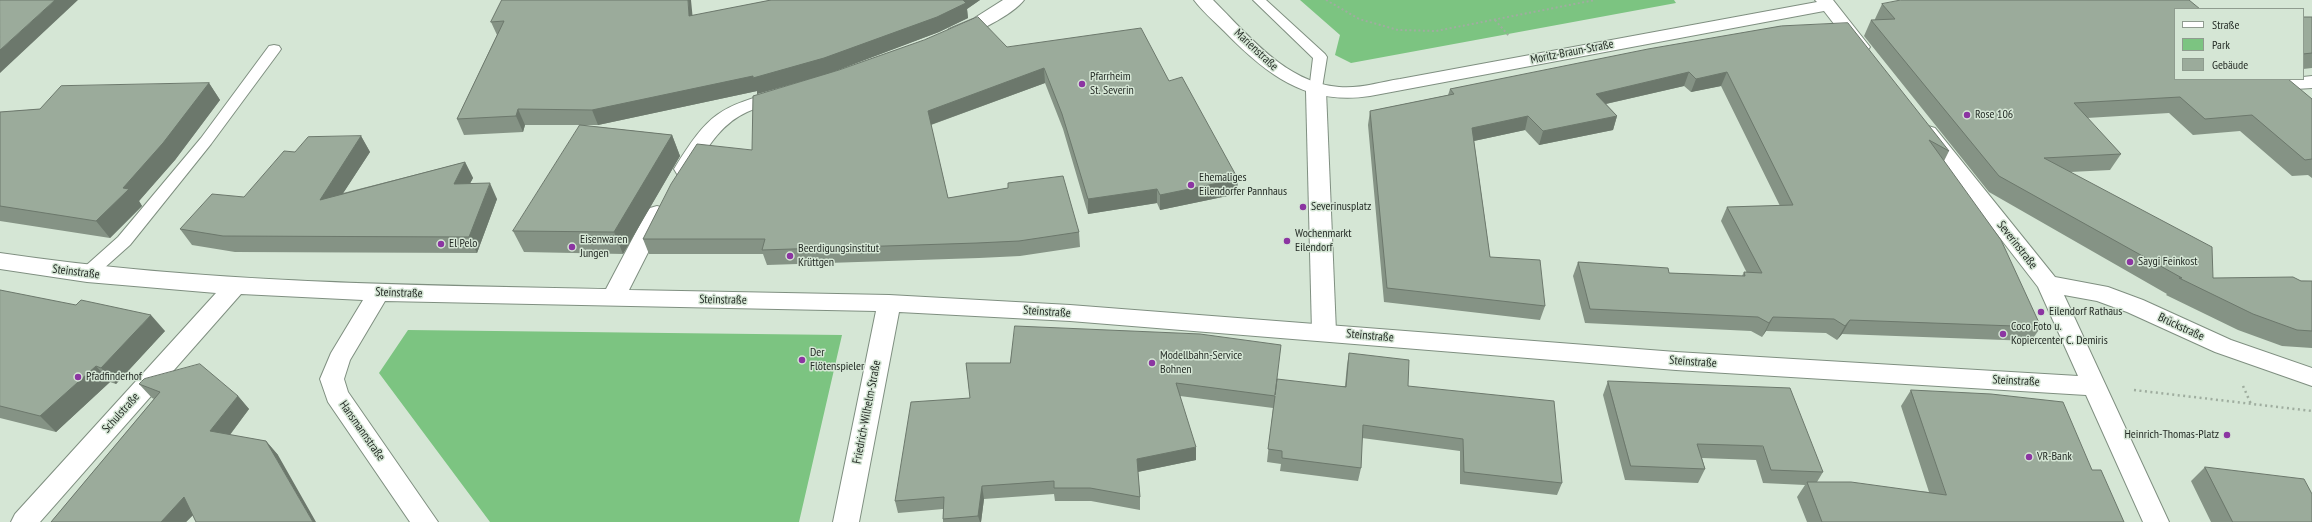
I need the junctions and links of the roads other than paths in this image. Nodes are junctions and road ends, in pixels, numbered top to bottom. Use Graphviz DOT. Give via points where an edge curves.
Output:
graph roads {
  1 [pos="1015,0"];
  2 [pos="1204,0"];
  3 [pos="1259,0"];
  4 [pos="1826,2"];
  5 [pos="940,40"];
  6 [pos="274,49"];
  7 [pos="1872,61"];
  8 [pos="2253,86"];
  9 [pos="2309,90"];
  10 [pos="1316,91"];
  11 [pos="791,94"];
  12 [pos="1916,116"];
  13 [pos="0,260"];
  14 [pos="87,274"];
  15 [pos="2048,284"];
  16 [pos="235,286"];
  17 [pos="379,293"];
  18 [pos="613,298"];
  19 [pos="889,303"];
  20 [pos="1324,332"];
  21 [pos="2312,377"];
  22 [pos="2093,386"];
  23 [pos="24,522"];
  24 [pos="425,522"];
  25 [pos="846,522"];
  26 [pos="2156,522"];
  1 -- 5 [label="street" via="979,23"];
  2 -- 10 [label="street, Marienstraße" via="1270,65 1290,80"];
  3 -- 10 [label="lane" via="1320,57"];
  4 -- 7 [label="street"];
  4 -- 10 [label="street, Moritz-Braun-Straße" via="1362,91"];
  6 -- 14 [label="lane" via="206,141 124,241"];
  8 -- 9 [label="street" via="2289,84"];
  10 -- 20 [label="street"];
  11 -- 18 [label="street" via="735,110 718,122 703,139 669,190"];
  12 -- 15 [label="street, Severinstraße"];
  13 -- 14 [label="street, Steinstraße"];
  14 -- 16 [label="street, Steinstraße"];
  15 -- 21 [label="street, Brückstraße" via="2100,293 2223,346"];
  15 -- 22 [label="street, Severinstraße"];
  16 -- 17 [label="street, Steinstraße"];
  16 -- 23 [label="street, Schulstraße"];
  17 -- 18 [label="street, Steinstraße"];
  17 -- 24 [label="street, Hansmannstraße" via="338,359 332,379 337,395"];
  18 -- 19 [label="street, Steinstraße"];
  19 -- 20 [label="street, Steinstraße" via="1070,313"];
  19 -- 25 [label="street, Friedrich-Wilhelm-Straße"];
  20 -- 22 [label="street, Steinstraße" via="1676,361"];
  22 -- 26 [label="street, Severinstraße"];
}
